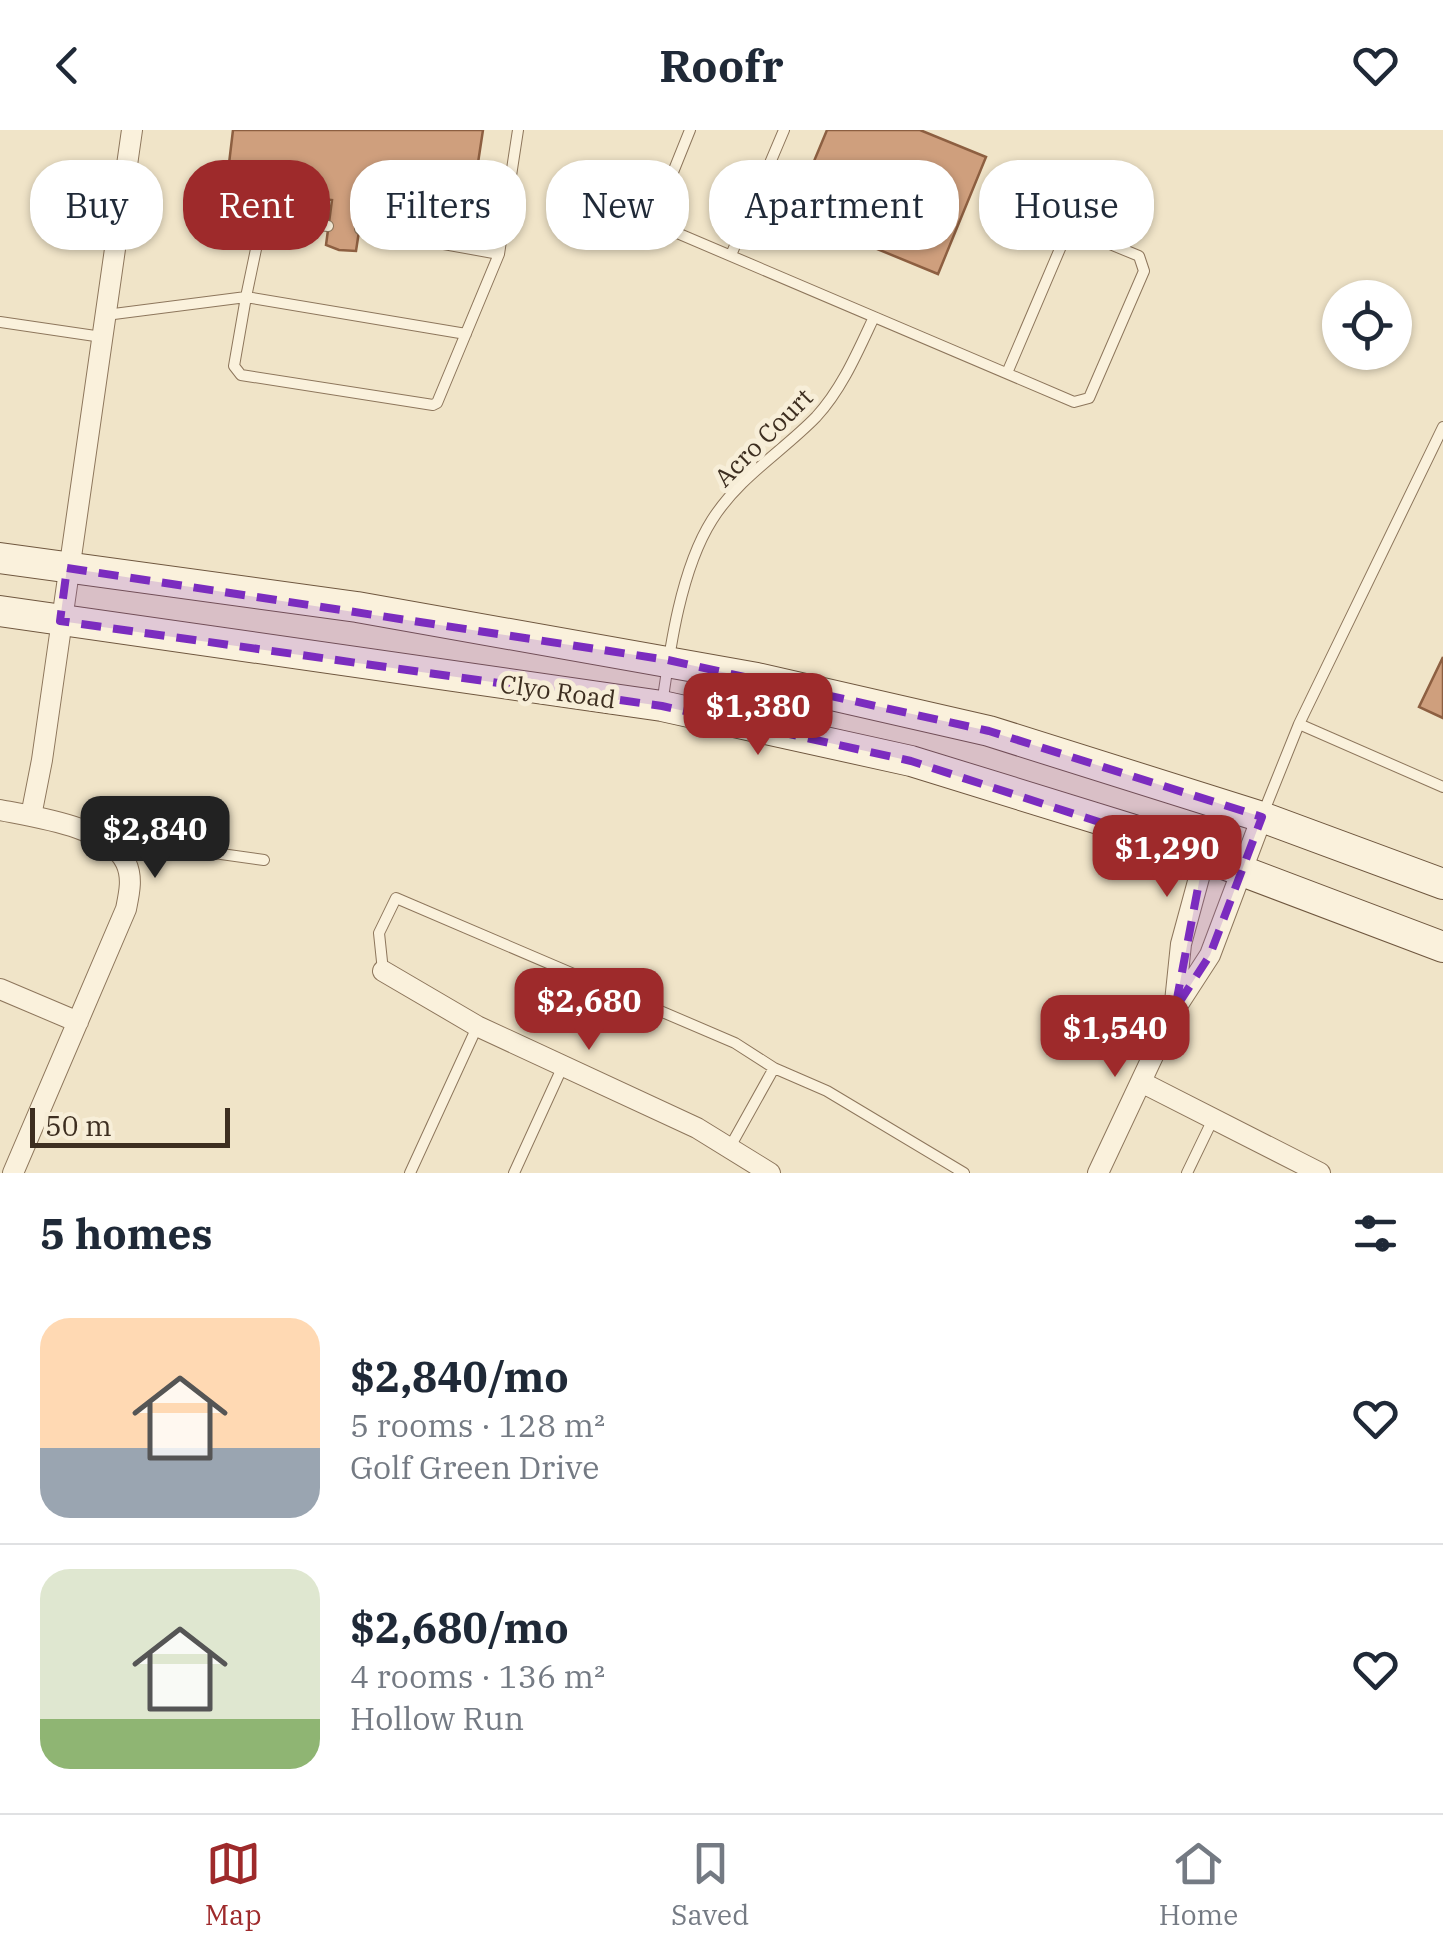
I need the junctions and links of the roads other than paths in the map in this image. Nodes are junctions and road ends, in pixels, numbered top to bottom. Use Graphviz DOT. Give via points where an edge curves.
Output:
graph roads {
  1 [pos="132,130"];
  2 [pos="518,130"];
  3 [pos="690,130"];
  4 [pos="784,130"];
  5 [pos="256,250"];
  6 [pos="477,250"];
  7 [pos="499,254"];
  8 [pos="731,255"];
  9 [pos="246,298"];
  10 [pos="105,315"];
  11 [pos="874,317"];
  12 [pos="0,322"];
  13 [pos="466,334"];
  14 [pos="102,337"];
  15 [pos="1006,373"];
  16 [pos="1443,426"];
  17 [pos="0,558"];
  18 [pos="67,568"];
  19 [pos="0,611"];
  20 [pos="60,621"];
  21 [pos="668,660"];
  22 [pos="662,706"];
  23 [pos="1299,724"];
  24 [pos="1443,787"];
  25 [pos="1219,804"];
  26 [pos="0,810"];
  27 [pos="30,816"];
  28 [pos="1262,817"];
  29 [pos="119,851"];
  30 [pos="1204,856"];
  31 [pos="264,860"];
  32 [pos="1243,871"];
  33 [pos="1443,884"];
  34 [pos="1443,947"];
  35 [pos="383,971"];
  36 [pos="0,989"];
  37 [pos="1175,1009"];
  38 [pos="78,1022"];
  39 [pos="477,1026"];
  40 [pos="562,1068"];
  41 [pos="774,1068"];
  42 [pos="1141,1082"];
  43 [pos="1213,1119"];
  44 [pos="730,1147"];
  45 [pos="13,1173"];
  46 [pos="410,1173"];
  47 [pos="514,1173"];
  48 [pos="770,1173"];
  49 [pos="964,1173"];
  50 [pos="1098,1173"];
  51 [pos="1187,1173"];
  52 [pos="1320,1173"];
  1 -- 10 [label="street"];
  2 -- 7 [label="lane"];
  3 -- 8 [label="lane" via="657,212 663,227"];
  4 -- 8 [label="lane"];
  5 -- 9 [label="lane"];
  6 -- 7 [label="lane"];
  7 -- 13 [label="lane"];
  8 -- 11 [label="lane"];
  9 -- 10 [label="lane"];
  9 -- 13 [label="lane"];
  9 -- 13 [label="lane" via="234,366 241,375 433,405"];
  10 -- 14 [label="street"];
  11 -- 15 [label="lane"];
  11 -- 21 [label="lane, Acro Court" via="818,415 746,479 712,520 690,570"];
  12 -- 14 [label="lane"];
  14 -- 18 [label="street"];
  15 -- 15 [label="lane" via="1074,402 1089,398 1144,271 1140,256 1082,232 1065,237"];
  16 -- 23 [label="lane"];
  17 -- 18 [label="street, Clyo Road"];
  18 -- 20 [label="street"];
  18 -- 21 [label="street, Clyo Road" via="357,606"];
  19 -- 20 [label="street, Clyo Road"];
  20 -- 22 [label="street, Clyo Road"];
  20 -- 27 [label="street"];
  21 -- 22 [label="lane, Acro Court"];
  21 -- 25 [label="street, Clyo Road" via="989,731"];
  22 -- 30 [label="street, Clyo Road" via="911,761"];
  23 -- 24 [label="lane"];
  23 -- 28 [label="lane"];
  25 -- 28 [label="street, Clyo Road"];
  25 -- 30 [label="street"];
  26 -- 27 [label="street"];
  27 -- 29 [label="street" via="82,831"];
  28 -- 32 [label="street"];
  28 -- 33 [label="street, Clyo Road"];
  29 -- 31 [label="lane" via="157,844"];
  29 -- 38 [label="street" via="128,866 126,909"];
  30 -- 32 [label="street, Clyo Road"];
  30 -- 37 [label="street" via="1181,944"];
  32 -- 34 [label="street, Clyo Road"];
  32 -- 37 [label="street" via="1210,955"];
  35 -- 39 [label="street"];
  35 -- 41 [label="lane" via="379,934 396,898 735,1043"];
  36 -- 38 [label="street"];
  37 -- 42 [label="street"];
  38 -- 45 [label="street"];
  39 -- 40 [label="street"];
  39 -- 46 [label="lane"];
  40 -- 44 [label="street"];
  40 -- 47 [label="lane"];
  41 -- 44 [label="lane"];
  41 -- 49 [label="lane" via="827,1091"];
  42 -- 43 [label="street"];
  42 -- 50 [label="street"];
  43 -- 51 [label="lane"];
  43 -- 52 [label="street"];
  44 -- 48 [label="street"];
}
